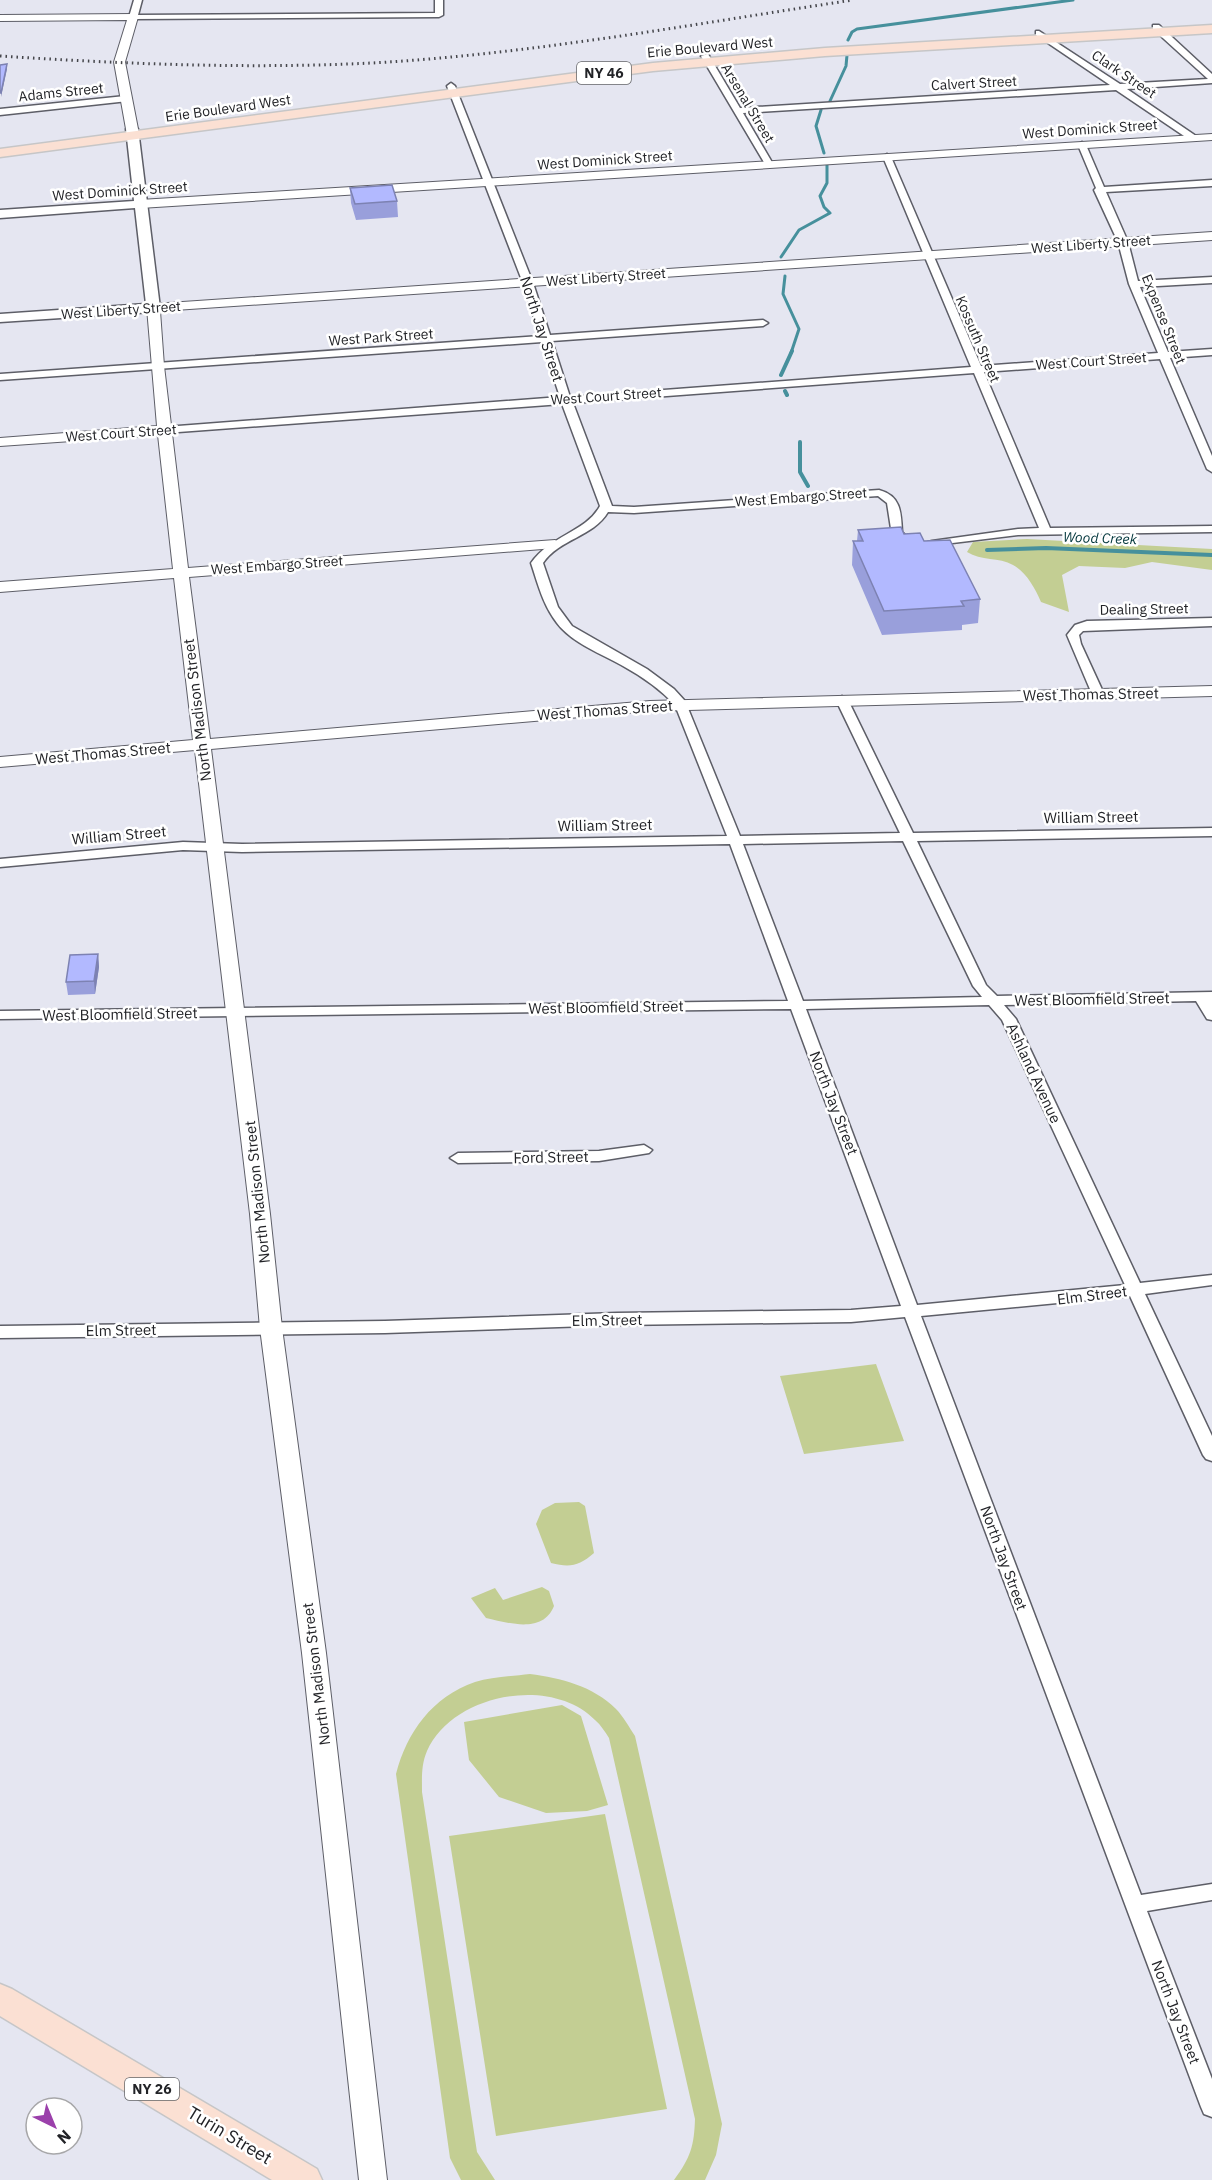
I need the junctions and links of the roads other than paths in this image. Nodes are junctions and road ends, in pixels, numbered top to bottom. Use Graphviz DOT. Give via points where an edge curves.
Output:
graph roads {
  1 [pos="138,0"];
  2 [pos="439,0"];
  3 [pos="133,17"];
  4 [pos="0,18"];
  5 [pos="1212,23"];
  6 [pos="1160,29"];
  7 [pos="1212,29"];
  8 [pos="1042,36"];
  9 [pos="707,59"];
  10 [pos="1212,80"];
  11 [pos="1119,87"];
  12 [pos="453,90"];
  13 [pos="125,99"];
  14 [pos="738,111"];
  15 [pos="0,112"];
  16 [pos="132,132"];
  17 [pos="1212,137"];
  18 [pos="1193,138"];
  19 [pos="1082,145"];
  20 [pos="0,146"];
  21 [pos="0,153"];
  22 [pos="887,157"];
  23 [pos="769,164"];
  24 [pos="489,183"];
  25 [pos="1212,183"];
  26 [pos="1099,190"];
  27 [pos="141,204"];
  28 [pos="0,214"];
  29 [pos="1212,236"];
  30 [pos="1123,242"];
  31 [pos="931,255"];
  32 [pos="1212,280"];
  33 [pos="528,283"];
  34 [pos="1134,284"];
  35 [pos="153,308"];
  36 [pos="0,318"];
  37 [pos="764,323"];
  38 [pos="545,339"];
  39 [pos="1212,352"];
  40 [pos="1164,356"];
  41 [pos="157,366"];
  42 [pos="976,369"];
  43 [pos="0,377"];
  44 [pos="566,399"];
  45 [pos="165,430"];
  46 [pos="0,442"];
  47 [pos="1212,469"];
  48 [pos="606,509"];
  49 [pos="1212,529"];
  50 [pos="1046,531"];
  51 [pos="555,544"];
  52 [pos="181,572"];
  53 [pos="0,587"];
  54 [pos="1212,622"];
  55 [pos="1212,691"];
  56 [pos="1098,694"];
  57 [pos="842,700"];
  58 [pos="681,704"];
  59 [pos="201,744"];
  60 [pos="0,762"];
  61 [pos="1212,832"];
  62 [pos="910,837"];
  63 [pos="735,839"];
  64 [pos="214,846"];
  65 [pos="0,863"];
  66 [pos="1207,996"];
  67 [pos="994,1001"];
  68 [pos="796,1005"];
  69 [pos="236,1013"];
  70 [pos="0,1016"];
  71 [pos="1212,1016"];
  72 [pos="644,1150"];
  73 [pos="458,1158"];
  74 [pos="1212,1280"];
  75 [pos="1134,1290"];
  76 [pos="913,1312"];
  77 [pos="271,1328"];
  78 [pos="0,1332"];
  79 [pos="1212,1455"];
  80 [pos="1212,1892"];
  81 [pos="1136,1904"];
  82 [pos="0,1999"];
  83 [pos="1212,2107"];
  84 [pos="303,2180"];
  85 [pos="373,2180"];
  1 -- 3 [label="street"];
  2 -- 3 [label="street" via="439,15"];
  3 -- 4 [label="street"];
  3 -- 13 [label="street" via="119,70"];
  5 -- 6 [label="main road, Erie Boulevard West / NY 46"];
  6 -- 7 [label="main road, Erie Boulevard West / NY 46"];
  6 -- 8 [label="main road, Erie Boulevard West / NY 46"];
  6 -- 10 [label="street"];
  8 -- 9 [label="main road, Erie Boulevard West / NY 46"];
  8 -- 11 [label="street, Clark Street"];
  9 -- 12 [label="main road, Erie Boulevard West / NY 46"];
  9 -- 14 [label="street, Arsenal Street"];
  10 -- 11 [label="street, Calvert Street"];
  11 -- 14 [label="street, Calvert Street"];
  11 -- 18 [label="street, Clark Street"];
  12 -- 16 [label="main road, Erie Boulevard West / NY 46"];
  12 -- 24 [label="street, North Jay Street"];
  13 -- 15 [label="street, Adams Street"];
  13 -- 16 [label="street"];
  14 -- 23 [label="street, Arsenal Street"];
  16 -- 20 [label="main road, Erie Boulevard West / NY 46"];
  16 -- 21 [label="main road, Erie Boulevard West / NY 46"];
  16 -- 27 [label="main road, North Madison Street"];
  17 -- 18 [label="street, West Dominick Street"];
  18 -- 19 [label="street, West Dominick Street"];
  19 -- 22 [label="street, West Dominick Street"];
  19 -- 26 [label="street, Expense Street"];
  22 -- 23 [label="street, West Dominick Street"];
  22 -- 31 [label="street, Kossuth Street"];
  23 -- 24 [label="street, West Dominick Street"];
  24 -- 27 [label="street, West Dominick Street"];
  24 -- 33 [label="street, North Jay Street"];
  25 -- 26 [label="street"];
  26 -- 30 [label="street, Expense Street"];
  27 -- 28 [label="main road, West Dominick Street"];
  27 -- 35 [label="main road, North Madison Street"];
  29 -- 30 [label="street, West Liberty Street"];
  30 -- 31 [label="street, West Liberty Street"];
  30 -- 34 [label="street, Expense Street"];
  31 -- 33 [label="street, West Liberty Street"];
  31 -- 42 [label="street, Kossuth Street"];
  32 -- 34 [label="street"];
  33 -- 35 [label="street, West Liberty Street"];
  33 -- 38 [label="street, North Jay Street"];
  34 -- 40 [label="street, Expense Street"];
  35 -- 36 [label="main road, West Liberty Street"];
  35 -- 41 [label="street, North Madison Street"];
  37 -- 38 [label="street, West Park Street"];
  38 -- 41 [label="street, West Park Street"];
  38 -- 44 [label="street, North Jay Street"];
  39 -- 40 [label="street, West Court Street"];
  40 -- 42 [label="street, West Court Street"];
  40 -- 47 [label="street, Expense Street"];
  41 -- 43 [label="street, West Park Street"];
  41 -- 45 [label="street, North Madison Street"];
  42 -- 44 [label="street, West Court Street"];
  42 -- 50 [label="street, Kossuth Street"];
  44 -- 45 [label="street, West Court Street"];
  44 -- 48 [label="street, North Jay Street"];
  45 -- 46 [label="street, West Court Street"];
  45 -- 52 [label="street, North Madison Street"];
  48 -- 50 [label="street, West Embargo Street" via="879,493 894,502 896,533 919,544"];
  48 -- 51 [label="street, North Jay Street" via="599,518"];
  49 -- 50 [label="street, West Embargo Street"];
  51 -- 52 [label="street, West Embargo Street"];
  51 -- 58 [label="street, North Jay Street" via="543,552 537,563 561,622 582,639 647,675"];
  52 -- 53 [label="street, West Embargo Street"];
  52 -- 59 [label="street, North Madison Street"];
  54 -- 56 [label="street, Dealing Street" via="1079,627 1073,636 1075,644"];
  55 -- 56 [label="street, West Thomas Street"];
  56 -- 57 [label="street, West Thomas Street"];
  57 -- 58 [label="street, West Thomas Street"];
  57 -- 62 [label="street, Ashland Avenue"];
  58 -- 59 [label="street, West Thomas Street"];
  58 -- 63 [label="street, North Jay Street"];
  59 -- 60 [label="street, West Thomas Street"];
  59 -- 64 [label="street, North Madison Street"];
  61 -- 62 [label="street, William Street"];
  62 -- 63 [label="street, William Street"];
  62 -- 67 [label="street, Ashland Avenue" via="981,986"];
  63 -- 64 [label="street, William Street"];
  63 -- 68 [label="street, North Jay Street"];
  64 -- 65 [label="street, William Street"];
  64 -- 69 [label="street, North Madison Street"];
  66 -- 67 [label="street, West Bloomfield Street"];
  66 -- 71 [label="street"];
  67 -- 68 [label="street, West Bloomfield Street"];
  67 -- 75 [label="street, Ashland Avenue" via="1009,1019"];
  68 -- 69 [label="street, West Bloomfield Street"];
  68 -- 76 [label="street, North Jay Street"];
  69 -- 70 [label="street, West Bloomfield Street"];
  69 -- 77 [label="street, North Madison Street"];
  72 -- 73 [label="street, Ford Street" via="599,1156"];
  74 -- 75 [label="street, Elm Street"];
  75 -- 76 [label="street, Elm Street"];
  75 -- 79 [label="street, Ashland Avenue"];
  76 -- 77 [label="street, Elm Street"];
  76 -- 81 [label="street, North Jay Street"];
  77 -- 78 [label="street, Elm Street"];
  77 -- 85 [label="street, North Madison Street" via="314,1653"];
  80 -- 81 [label="street"];
  81 -- 83 [label="street, North Jay Street"];
  82 -- 84 [label="main road, Turin Street / NY 26"];
}
